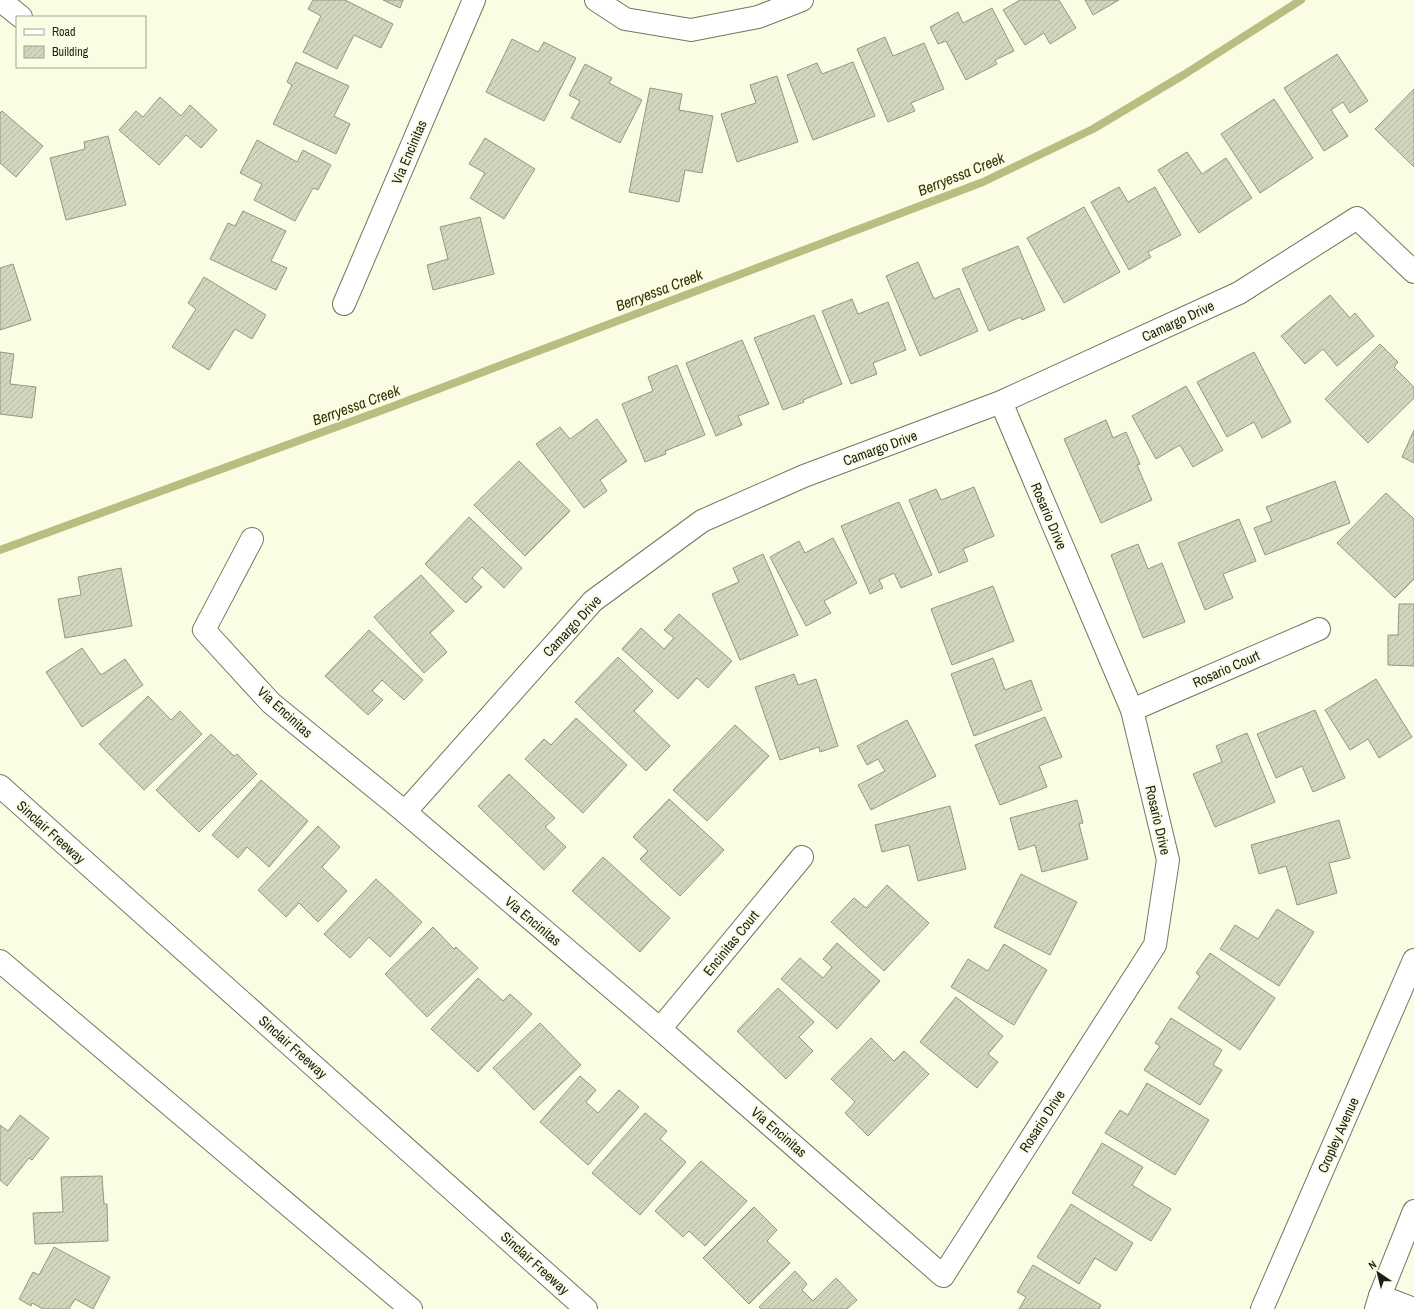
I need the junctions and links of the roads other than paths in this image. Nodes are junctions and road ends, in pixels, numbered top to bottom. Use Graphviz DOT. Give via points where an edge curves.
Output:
graph roads {
  1 [pos="0,0"];
  2 [pos="474,0"];
  3 [pos="596,0"];
  4 [pos="802,0"];
  5 [pos="20,16"];
  6 [pos="1414,272"];
  7 [pos="344,304"];
  8 [pos="1001,402"];
  9 [pos="252,539"];
  10 [pos="1319,628"];
  11 [pos="1132,710"];
  12 [pos="0,786"];
  13 [pos="405,812"];
  14 [pos="802,857"];
  15 [pos="1414,960"];
  16 [pos="0,962"];
  17 [pos="660,1029"];
  18 [pos="1414,1211"];
  19 [pos="943,1276"];
  20 [pos="1378,1303"];
  21 [pos="411,1309"];
  22 [pos="586,1309"];
  23 [pos="1262,1309"];
  24 [pos="1414,1309"];
  1 -- 5 [label="main road"];
  2 -- 7 [label="main road, Via Encinitas"];
  3 -- 4 [label="main road" via="625,19 691,30 758,17"];
  6 -- 8 [label="main road, Camargo Drive" via="1357,218 1239,293"];
  8 -- 11 [label="main road, Rosario Drive"];
  8 -- 13 [label="main road, Camargo Drive" via="804,476 702,521 593,601"];
  9 -- 13 [label="main road, Via Encinitas" via="204,630 271,703"];
  10 -- 11 [label="main road, Rosario Court"];
  11 -- 19 [label="main road, Rosario Drive" via="1168,860 1155,945"];
  12 -- 22 [label="main road, Sinclair Freeway"];
  13 -- 17 [label="main road, Via Encinitas"];
  14 -- 17 [label="main road, Encinitas Court"];
  15 -- 23 [label="main road, Cropley Avenue"];
  16 -- 21 [label="main road"];
  17 -- 19 [label="main road, Via Encinitas"];
  18 -- 20 [label="main road"];
  20 -- 24 [label="main road"];
}
